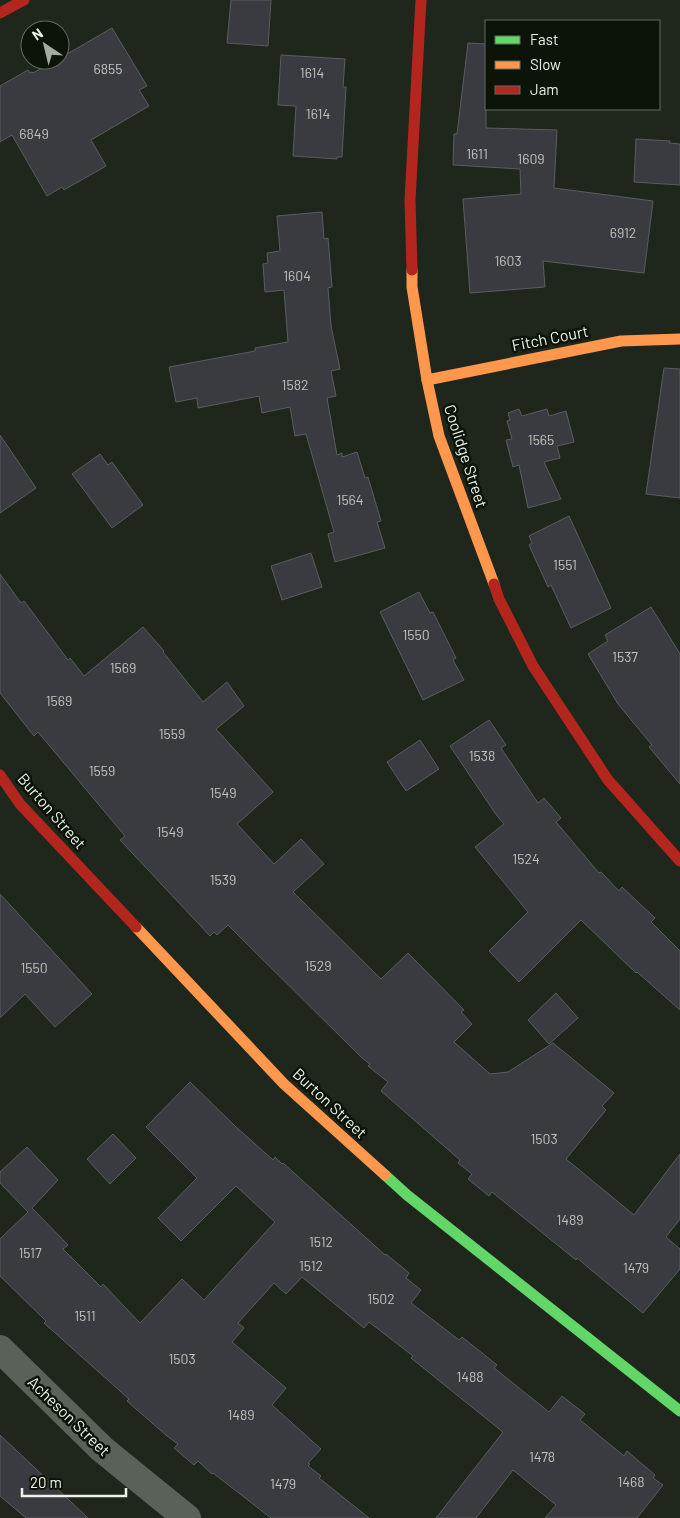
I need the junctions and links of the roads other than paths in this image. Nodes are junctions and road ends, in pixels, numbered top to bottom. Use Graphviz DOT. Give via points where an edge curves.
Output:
graph roads {
  1 [pos="24,0"];
  2 [pos="422,0"];
  3 [pos="0,13"];
  4 [pos="680,340"];
  5 [pos="427,380"];
  6 [pos="0,775"];
  7 [pos="680,861"];
  8 [pos="0,1349"];
  9 [pos="680,1411"];
  10 [pos="187,1518"];
  1 -- 3 [label="street"];
  2 -- 5 [label="street, Coolidge Street" via="410,210 412,287"];
  4 -- 5 [label="street, Fitch Court" via="621,341"];
  5 -- 7 [label="street, Coolidge Street" via="439,436 492,581 533,666 608,780"];
  6 -- 9 [label="street, Burton Street" via="20,804 284,1084 407,1195"];
  8 -- 10 [label="street, Acheson Street" via="102,1449"];
}
